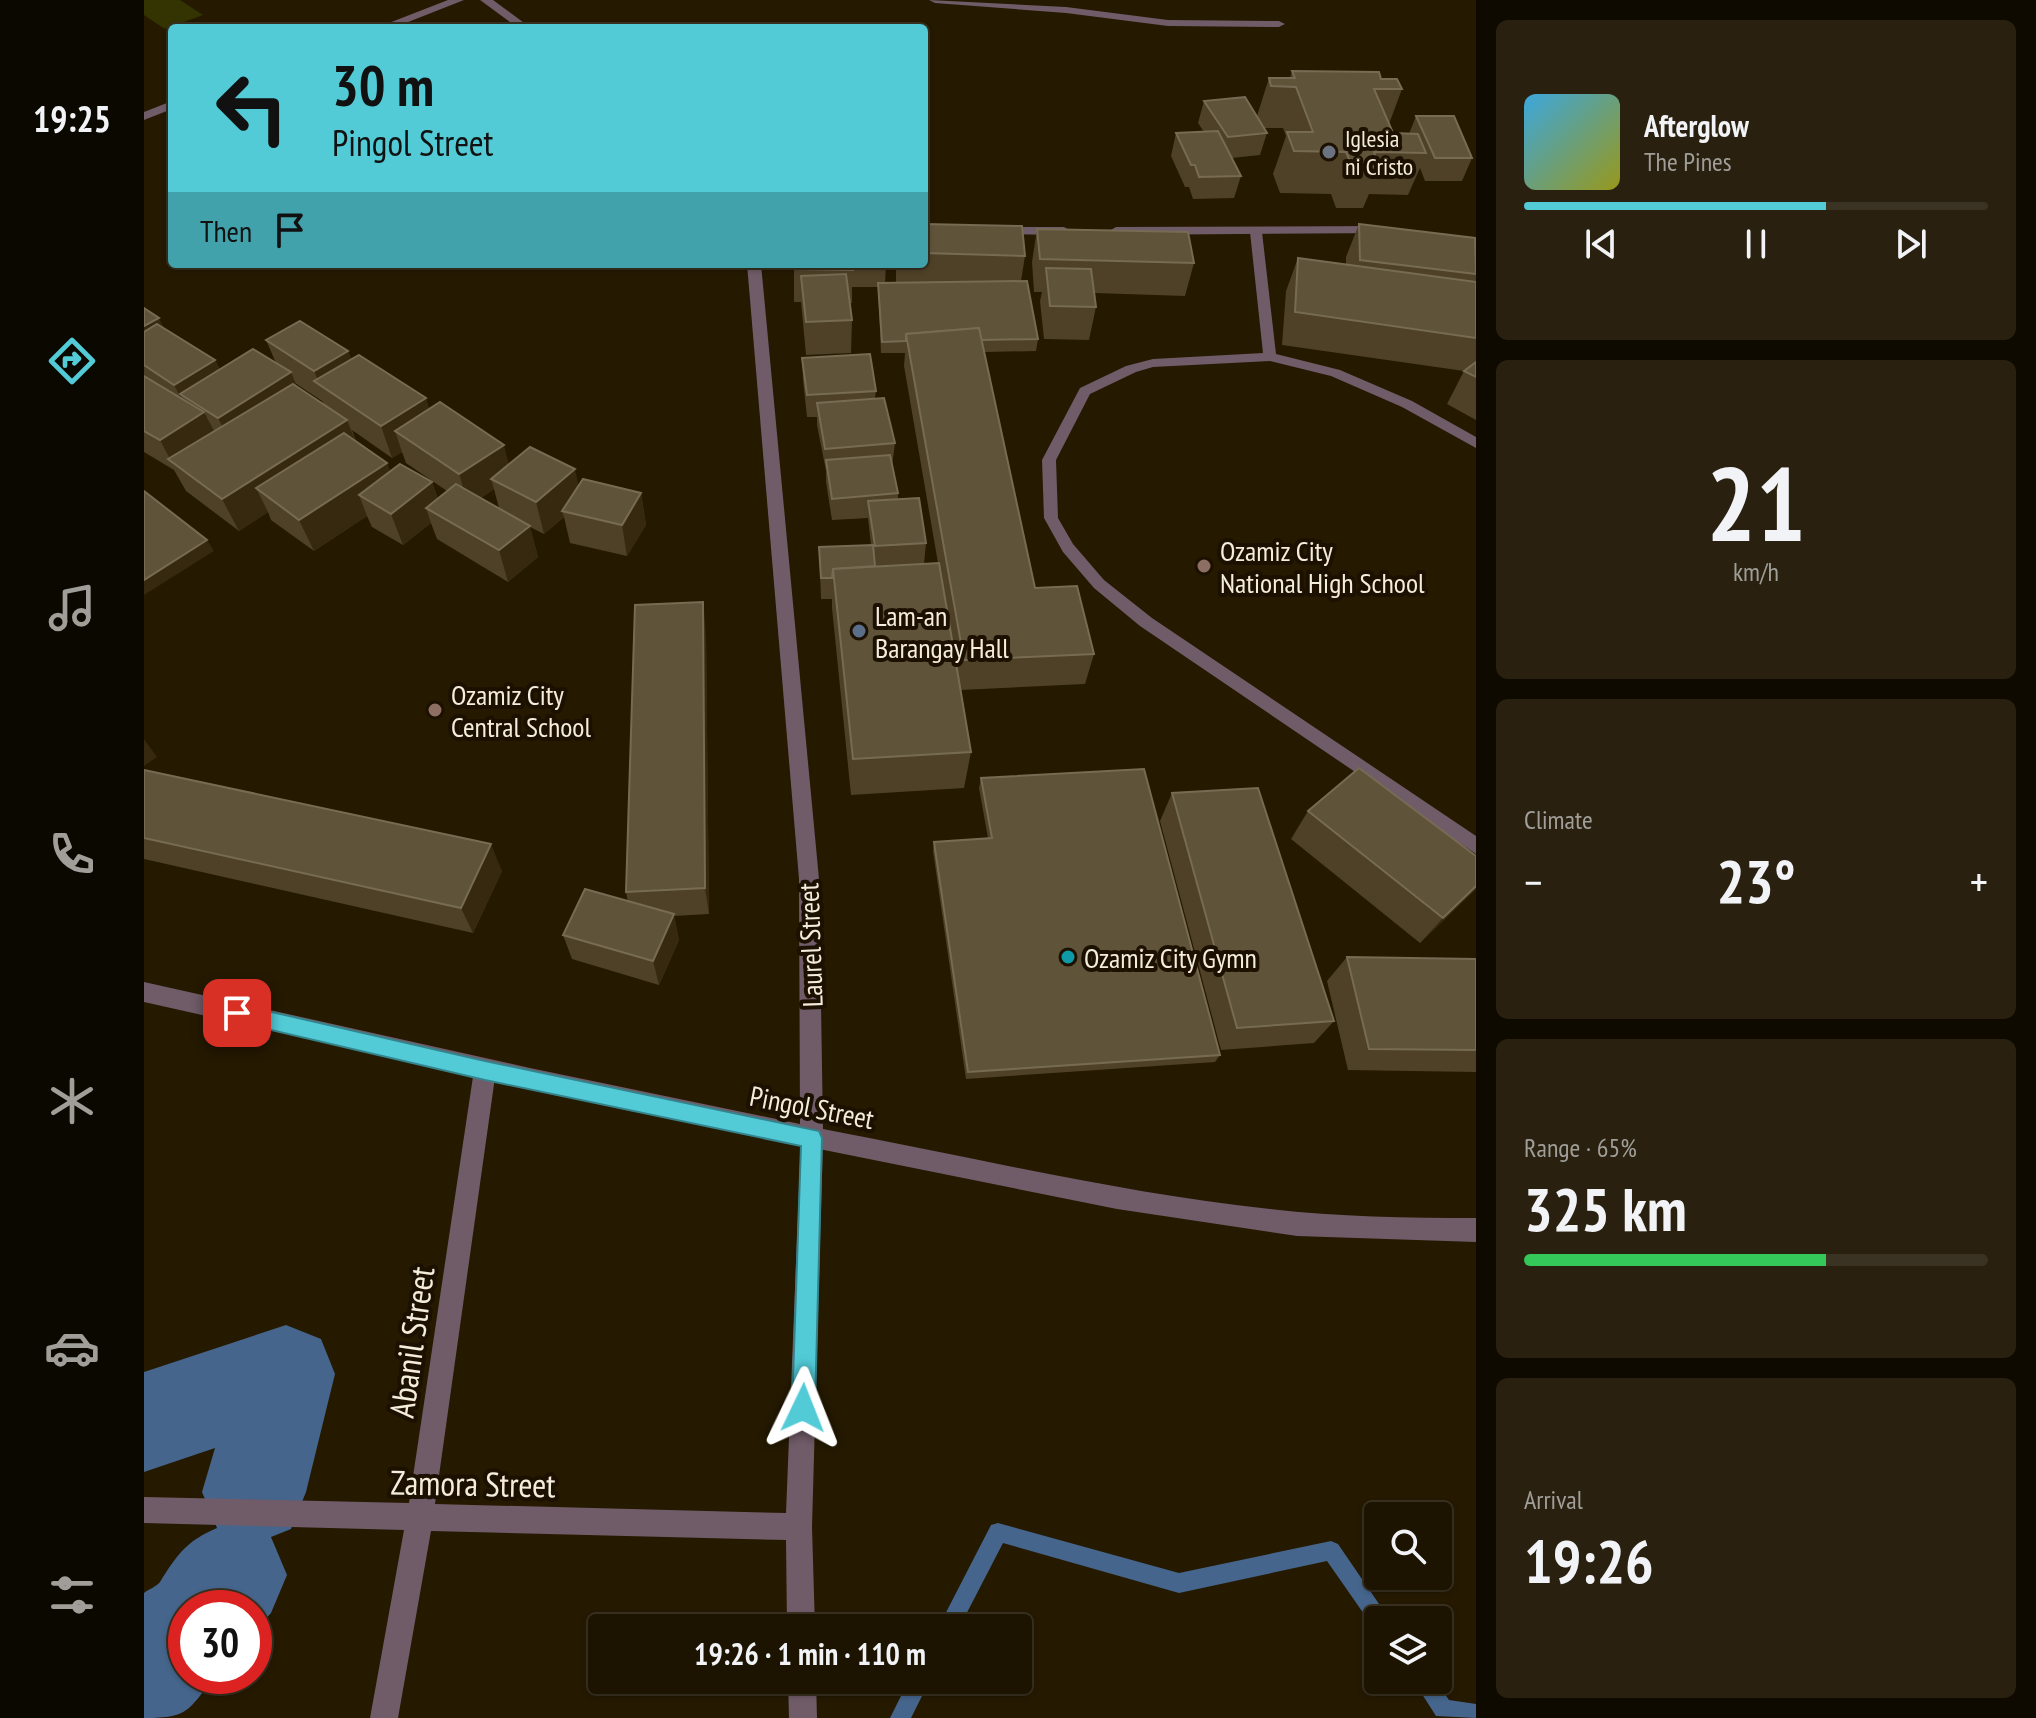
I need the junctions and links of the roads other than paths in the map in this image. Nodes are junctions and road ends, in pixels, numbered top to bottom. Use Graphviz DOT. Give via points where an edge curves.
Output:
graph roads {
  1 [pos="458,0"];
  2 [pos="486,0"];
  3 [pos="935,0"];
  4 [pos="393,24"];
  5 [pos="519,24"];
  6 [pos="1279,24"];
  7 [pos="168,107"];
  8 [pos="144,116"];
  9 [pos="987,230"];
  10 [pos="1082,231"];
  11 [pos="1098,231"];
  12 [pos="1403,231"];
  13 [pos="1256,232"];
  14 [pos="754,268"];
  15 [pos="1270,357"];
  16 [pos="1476,443"];
  17 [pos="1476,846"];
  18 [pos="144,992"];
  19 [pos="485,1070"];
  20 [pos="812,1138"];
  21 [pos="1476,1230"];
  22 [pos="144,1510"];
  23 [pos="420,1517"];
  24 [pos="799,1527"];
  25 [pos="801,1614"];
  26 [pos="802,1694"];
  27 [pos="384,1718"];
  28 [pos="803,1718"];
  1 -- 4 [label="street"];
  2 -- 5 [label="street"];
  3 -- 6 [label="street" via="1168,23"];
  7 -- 8 [label="street"];
  9 -- 10 [label="street"];
  11 -- 13 [label="street"];
  12 -- 13 [label="street"];
  13 -- 15 [label="lane"];
  14 -- 20 [label="street, Laurel Street" via="809,879"];
  15 -- 16 [label="lane" via="1335,373 1407,404"];
  15 -- 17 [label="lane" via="1153,363 1085,391 1049,460 1051,518 1099,584 1146,622"];
  18 -- 19 [label="street, Pingol Street"];
  19 -- 20 [label="street, Pingol Street"];
  19 -- 23 [label="street, Abanil Street"];
  20 -- 21 [label="street, Pingol Street" via="1241,1218 1351,1228"];
  20 -- 24 [label="street, Laurel Street"];
  22 -- 23 [label="street, Zamora Street"];
  23 -- 24 [label="street, Zamora Street"];
  23 -- 27 [label="street, Abanil Street"];
  24 -- 25 [label="street, Laurel Street"];
  26 -- 28 [label="street"];
}
